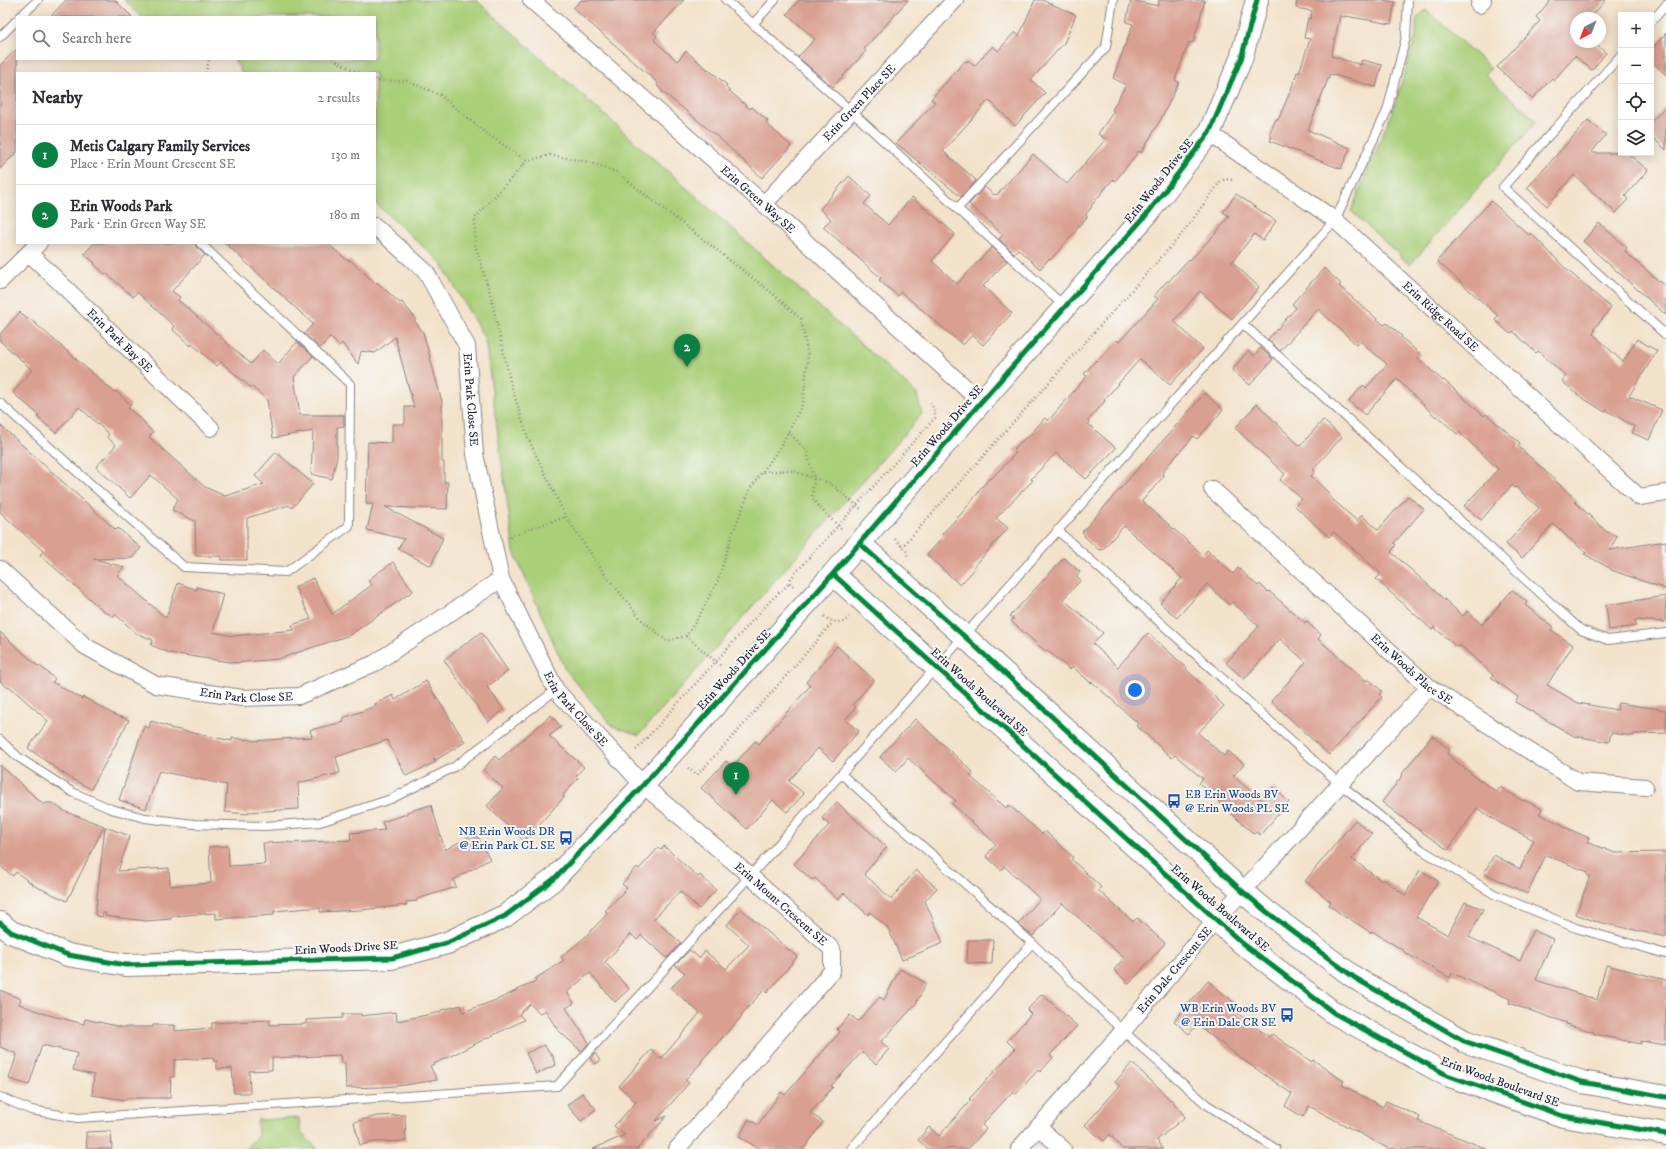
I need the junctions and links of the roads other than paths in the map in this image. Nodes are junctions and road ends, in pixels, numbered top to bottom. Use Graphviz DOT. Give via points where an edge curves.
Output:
graph roads {
  1 [pos="38,0"];
  2 [pos="531,0"];
  3 [pos="726,0"];
  4 [pos="775,0"];
  5 [pos="955,0"];
  6 [pos="1113,0"];
  7 [pos="1257,0"];
  8 [pos="1408,0"];
  9 [pos="1666,5"];
  10 [pos="21,16"];
  11 [pos="1654,19"];
  12 [pos="16,21"];
  13 [pos="753,24"];
  14 [pos="0,37"];
  15 [pos="1618,58"];
  16 [pos="851,111"];
  17 [pos="1209,133"];
  18 [pos="764,204"];
  19 [pos="957,208"];
  20 [pos="1335,220"];
  21 [pos="376,227"];
  22 [pos="201,244"];
  23 [pos="34,248"];
  24 [pos="0,281"];
  25 [pos="1065,307"];
  26 [pos="1243,324"];
  27 [pos="1666,335"];
  28 [pos="981,402"];
  29 [pos="0,403"];
  30 [pos="211,428"];
  31 [pos="1212,489"];
  32 [pos="1666,493"];
  33 [pos="1057,530"];
  34 [pos="860,544"];
  35 [pos="0,569"];
  36 [pos="833,574"];
  37 [pos="501,579"];
  38 [pos="1666,633"];
  39 [pos="964,636"];
  40 [pos="936,667"];
  41 [pos="1429,686"];
  42 [pos="556,690"];
  43 [pos="0,740"];
  44 [pos="840,774"];
  45 [pos="1340,784"];
  46 [pos="643,785"];
  47 [pos="1645,788"];
  48 [pos="750,876"];
  49 [pos="1242,891"];
  50 [pos="1216,920"];
  51 [pos="0,923"];
  52 [pos="1032,943"];
  53 [pos="1666,954"];
  54 [pos="1123,1031"];
  55 [pos="0,1097"];
  56 [pos="1666,1097"];
  57 [pos="1038,1127"];
  58 [pos="1666,1134"];
  59 [pos="678,1149"];
  60 [pos="851,1149"];
  61 [pos="1020,1149"];
  62 [pos="1063,1149"];
  63 [pos="1276,1149"];
  1 -- 10 [label="lane"];
  2 -- 18 [label="street, Erin Green Way SE"];
  3 -- 13 [label="lane"];
  4 -- 13 [label="lane"];
  5 -- 16 [label="street, Erin Green Place SE"];
  6 -- 19 [label="lane" via="1106,46"];
  7 -- 17 [label="street, Erin Woods Drive SE" via="1241,59"];
  8 -- 20 [label="lane" via="1406,37 1387,111"];
  9 -- 11 [label="lane"];
  12 -- 14 [label="lane"];
  13 -- 16 [label="lane"];
  15 -- 27 [label="lane" via="1503,187"];
  16 -- 18 [label="street, Erin Green Place SE"];
  16 -- 19 [label="lane"];
  17 -- 20 [label="street, Erin Ridge Road SE"];
  17 -- 25 [label="street, Erin Woods Drive SE" via="1147,214"];
  18 -- 28 [label="street, Erin Green Way SE"];
  19 -- 25 [label="lane"];
  20 -- 26 [label="lane"];
  20 -- 32 [label="street, Erin Ridge Road SE" via="1639,497"];
  21 -- 37 [label="street, Erin Park Close SE" via="426,272 467,346 475,454"];
  22 -- 29 [label="lane" via="350,384 349,526 286,572 184,567"];
  23 -- 24 [label="street"];
  23 -- 30 [label="street, Erin Park Bay SE"];
  25 -- 28 [label="street, Erin Woods Drive SE"];
  26 -- 33 [label="lane"];
  26 -- 38 [label="lane" via="1581,630 1608,640"];
  28 -- 34 [label="street, Erin Woods Drive SE"];
  31 -- 41 [label="street, Erin Woods Place SE"];
  33 -- 39 [label="lane"];
  33 -- 45 [label="lane"];
  34 -- 36 [label="street, Erin Woods Drive SE"];
  34 -- 39 [label="street"];
  35 -- 37 [label="street, Erin Park Close SE" via="85,646 156,685 242,698 299,696 375,663"];
  36 -- 40 [label="street, Erin Woods Boulevard SE"];
  36 -- 46 [label="street, Erin Woods Drive SE"];
  37 -- 42 [label="street, Erin Park Close SE"];
  39 -- 40 [label="lane"];
  39 -- 49 [label="street"];
  40 -- 44 [label="lane"];
  40 -- 50 [label="street, Erin Woods Boulevard SE"];
  41 -- 45 [label="street, Erin Dale Crescent SE"];
  41 -- 47 [label="street, Erin Woods Place SE" via="1578,782"];
  42 -- 43 [label="lane" via="454,767 391,799 320,822 264,826 194,824 138,816 111,809 72,792 18,757"];
  42 -- 46 [label="street, Erin Park Close SE"];
  44 -- 48 [label="lane"];
  44 -- 52 [label="lane"];
  45 -- 49 [label="street, Erin Dale Crescent SE"];
  45 -- 53 [label="lane" via="1422,850 1494,894 1576,928"];
  46 -- 48 [label="street, Erin Mount Crescent SE"];
  46 -- 51 [label="street, Erin Woods Drive SE" via="554,879 504,916 447,943 392,958 126,965 68,955 11,932"];
  48 -- 55 [label="lane" via="557,1086 78,1118 31,1110"];
  48 -- 59 [label="street, Erin Mount Crescent SE" via="832,949 832,971"];
  49 -- 50 [label="street, Erin Dale Crescent SE"];
  49 -- 56 [label="street" via="1355,978 1464,1041 1582,1082"];
  50 -- 54 [label="street, Erin Dale Crescent SE"];
  50 -- 58 [label="street, Erin Woods Boulevard SE" via="1334,1014 1447,1075 1563,1116"];
  52 -- 54 [label="lane"];
  52 -- 60 [label="lane"];
  54 -- 57 [label="street, Erin Dale Crescent SE"];
  54 -- 63 [label="lane" via="1206,1104"];
  57 -- 61 [label="street, Erin Dale Crescent SE"];
  57 -- 62 [label="street"];
}
